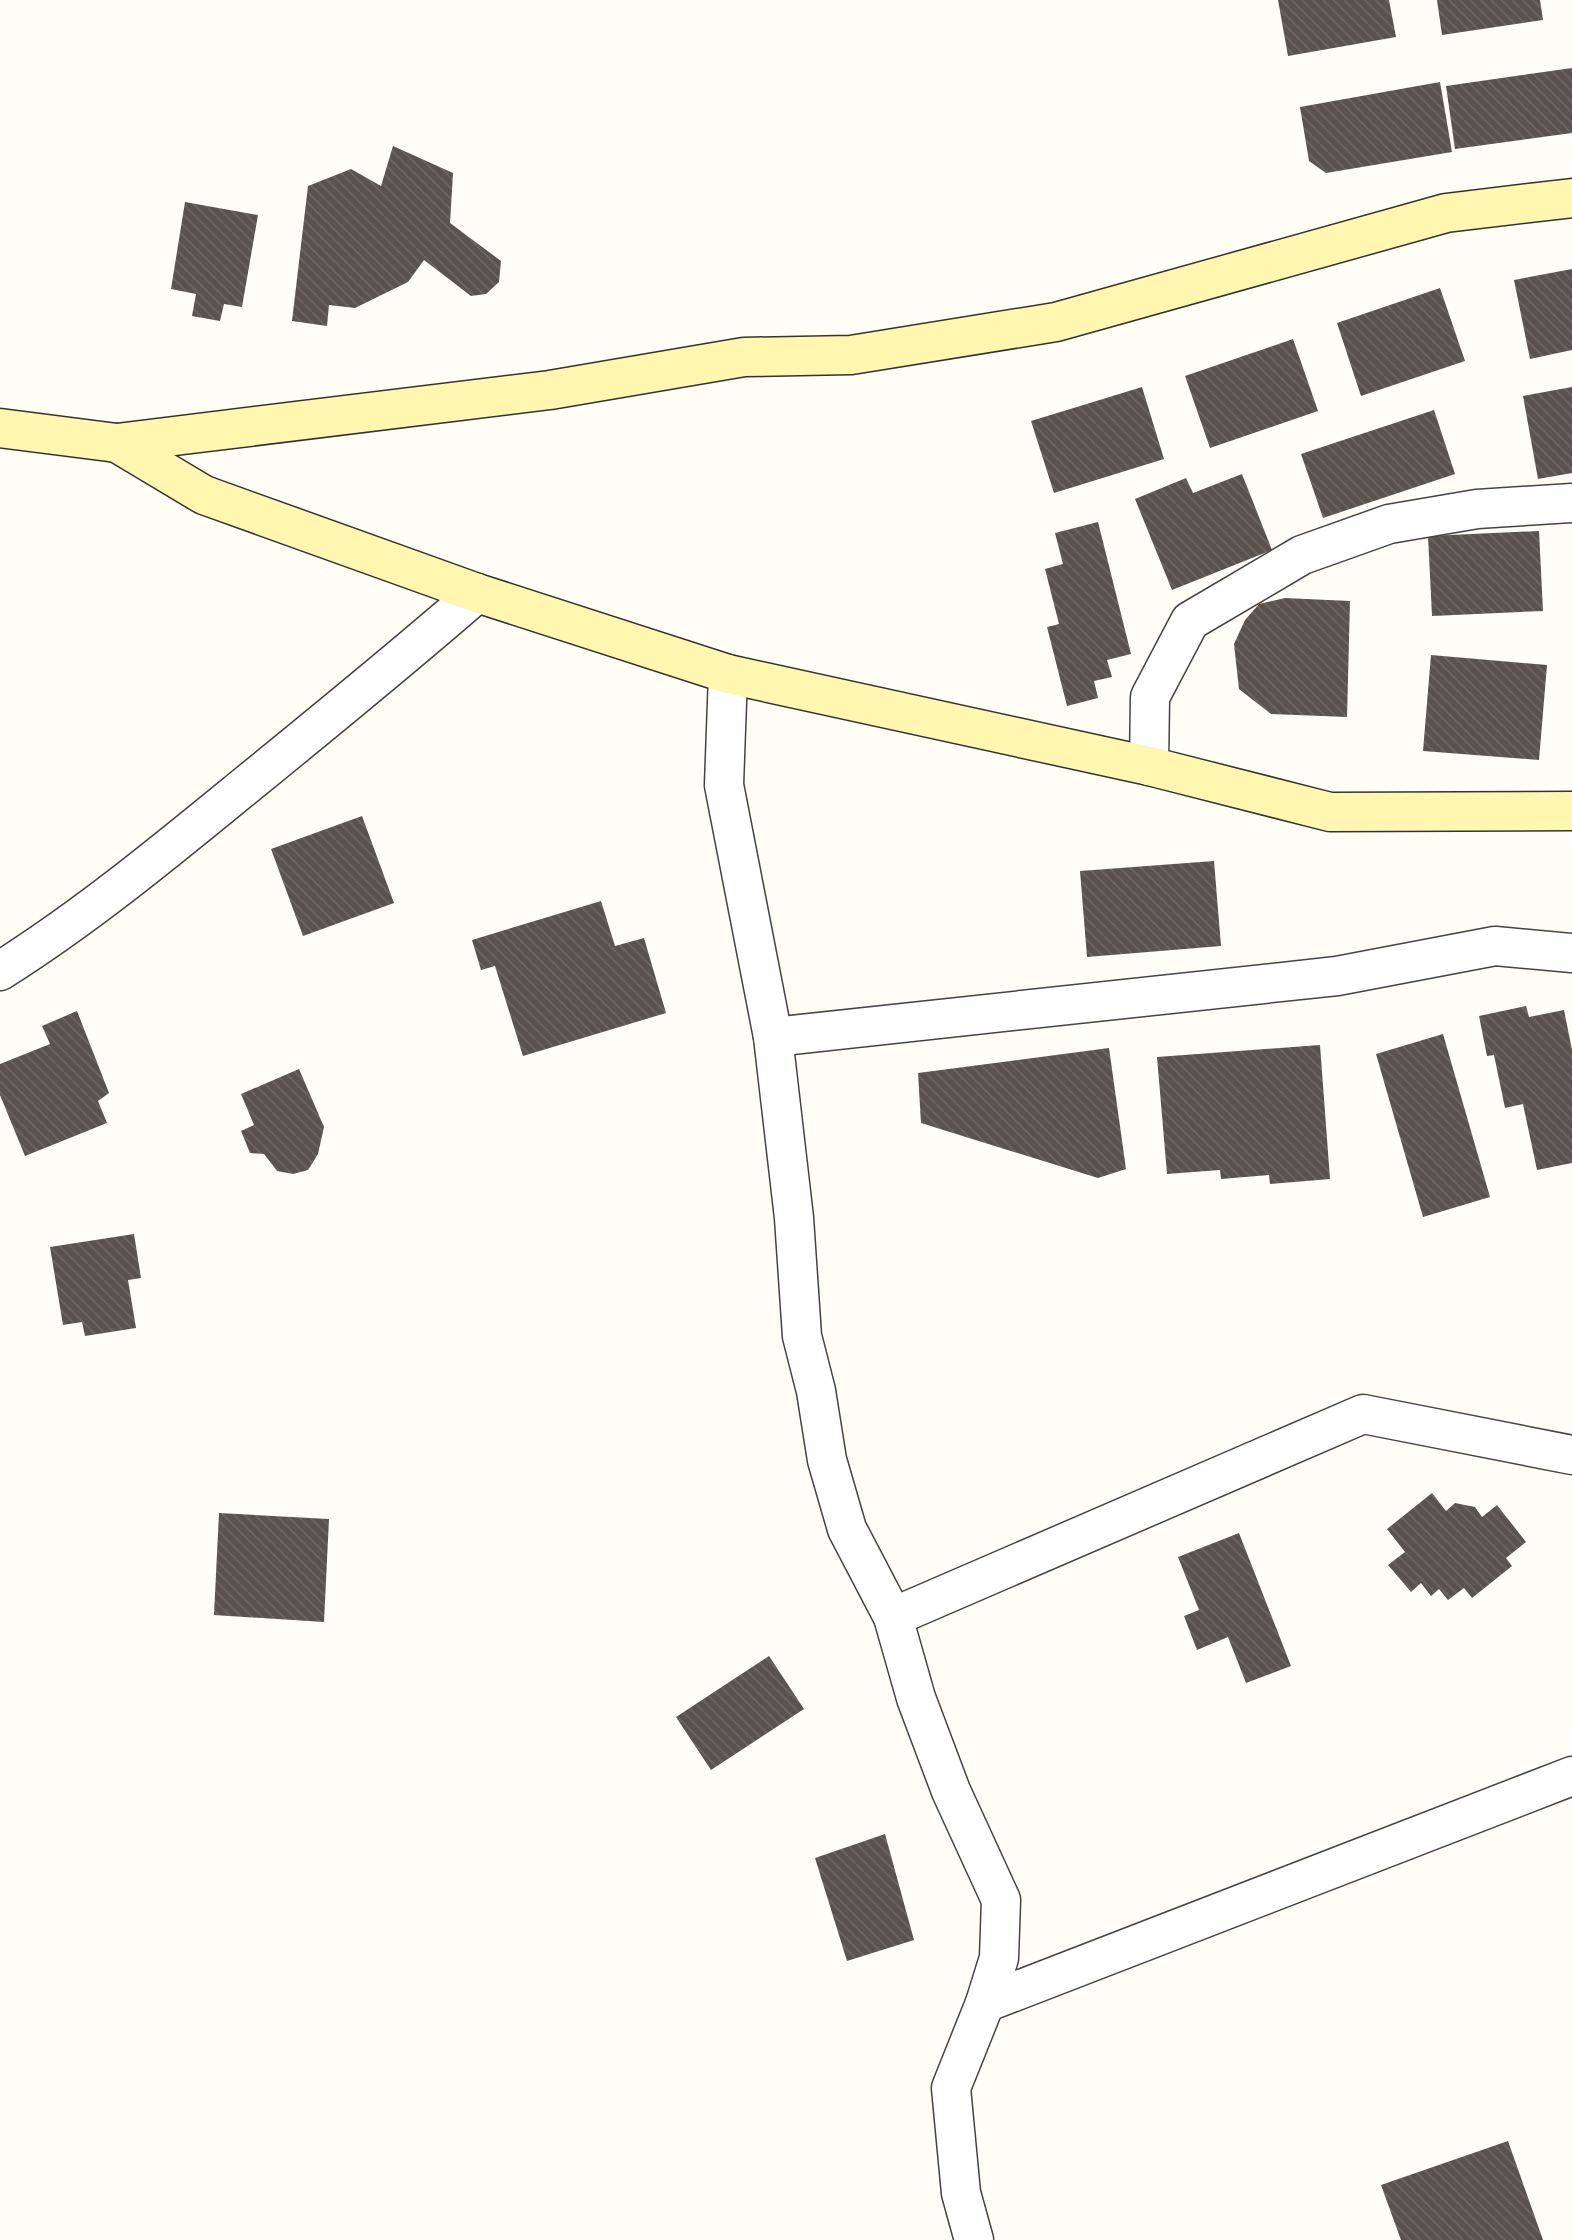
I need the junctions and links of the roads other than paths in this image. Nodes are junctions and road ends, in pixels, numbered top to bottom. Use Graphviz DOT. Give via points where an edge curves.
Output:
graph roads {
  1 [pos="1572,198"];
  2 [pos="0,428"];
  3 [pos="117,443"];
  4 [pos="1572,503"];
  5 [pos="477,593"];
  6 [pos="728,674"];
  7 [pos="1149,766"];
  8 [pos="1572,811"];
  9 [pos="1572,953"];
  10 [pos="0,971"];
  11 [pos="773,1037"];
  12 [pos="1572,1455"];
  13 [pos="893,1618"];
  14 [pos="1572,1776"];
  15 [pos="985,2004"];
  16 [pos="974,2240"];
  1 -- 3 [label="main road" via="1446,213 1056,322 851,355 744,357 550,390"];
  2 -- 3 [label="main road"];
  3 -- 5 [label="main road" via="204,495"];
  4 -- 7 [label="street" via="1477,509 1390,524 1301,555 1190,621 1150,697"];
  5 -- 6 [label="main road"];
  5 -- 10 [label="street" via="167,850"];
  6 -- 7 [label="main road"];
  6 -- 11 [label="street" via="724,785"];
  7 -- 8 [label="main road" via="1330,812"];
  9 -- 11 [label="street" via="1495,946 1337,976"];
  11 -- 13 [label="street" via="802,1336 827,1460 847,1529"];
  12 -- 13 [label="street" via="1363,1414"];
  13 -- 15 [label="street" via="916,1698 951,1791 1001,1900 999,1958"];
  14 -- 15 [label="street"];
  15 -- 16 [label="street" via="951,2088 961,2193"];
}
